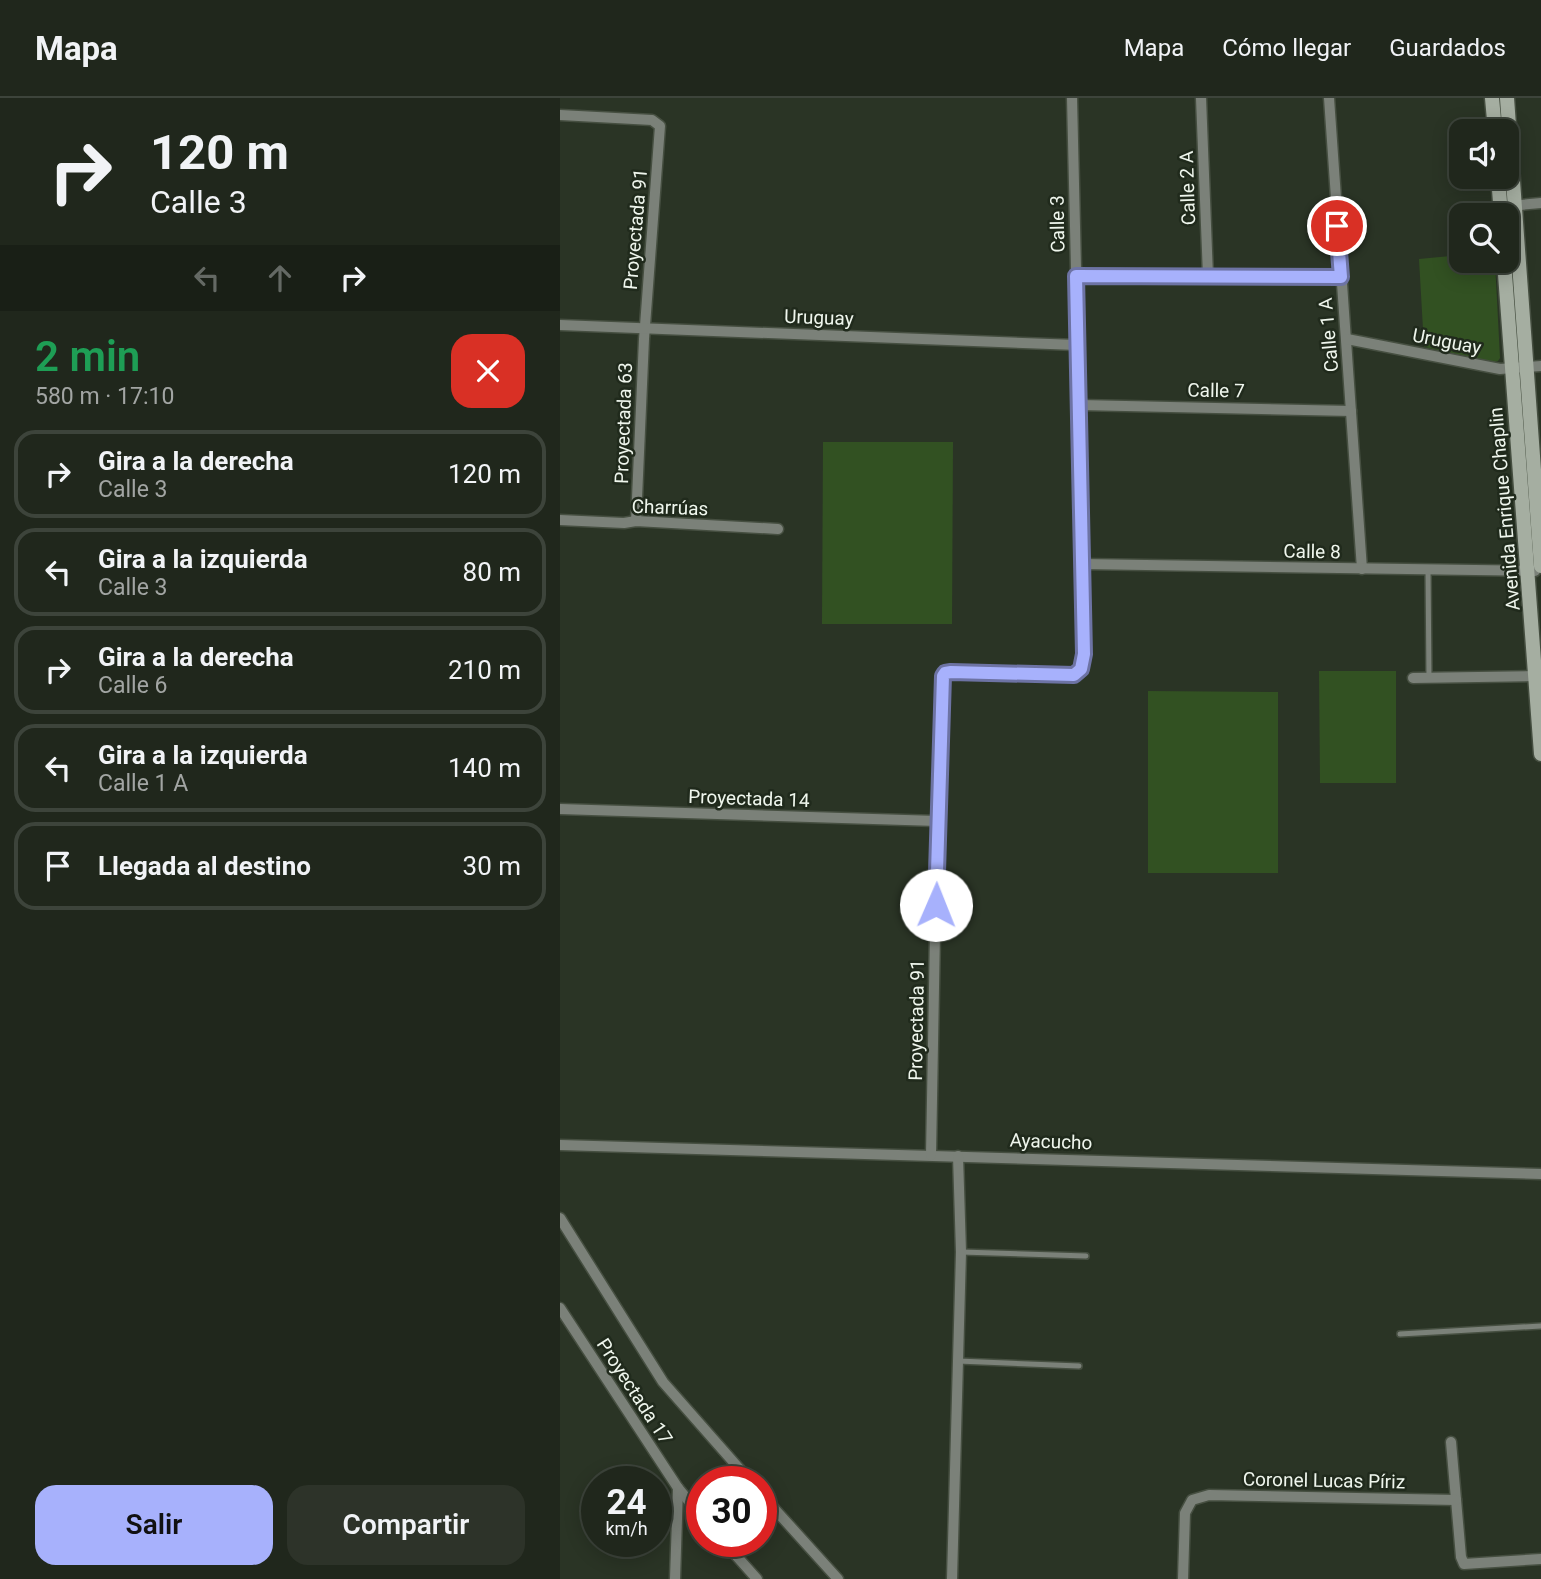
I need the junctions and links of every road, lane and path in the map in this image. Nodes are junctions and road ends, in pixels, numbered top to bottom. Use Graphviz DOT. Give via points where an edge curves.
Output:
graph roads {
  1 [pos="1072,98"];
  2 [pos="1200,98"];
  3 [pos="1329,98"];
  4 [pos="1492,98"];
  5 [pos="1507,98"];
  6 [pos="560,115"];
  7 [pos="1494,119"];
  8 [pos="1505,203"];
  9 [pos="1541,203"];
  10 [pos="1519,207"];
  11 [pos="1506,273"];
  12 [pos="1514,273"];
  13 [pos="1076,276"];
  14 [pos="1208,276"];
  15 [pos="1341,277"];
  16 [pos="560,325"];
  17 [pos="645,327"];
  18 [pos="1347,339"];
  19 [pos="1077,345"];
  20 [pos="1526,367"];
  21 [pos="1080,405"];
  22 [pos="1352,411"];
  23 [pos="1533,506"];
  24 [pos="560,520"];
  25 [pos="636,521"];
  26 [pos="778,529"];
  27 [pos="1082,564"];
  28 [pos="1362,569"];
  29 [pos="1536,569"];
  30 [pos="1428,570"];
  31 [pos="1537,642"];
  32 [pos="943,676"];
  33 [pos="1536,676"];
  34 [pos="1413,678"];
  35 [pos="1429,678"];
  36 [pos="1541,754"];
  37 [pos="560,809"];
  38 [pos="937,821"];
  39 [pos="560,1145"];
  40 [pos="931,1155"];
  41 [pos="958,1156"];
  42 [pos="1541,1174"];
  43 [pos="560,1218"];
  44 [pos="961,1252"];
  45 [pos="1086,1256"];
  46 [pos="560,1308"];
  47 [pos="1541,1326"];
  48 [pos="1400,1334"];
  49 [pos="958,1361"];
  50 [pos="1079,1366"];
  51 [pos="1451,1442"];
  52 [pos="737,1466"];
  53 [pos="678,1488"];
  54 [pos="686,1498"];
  55 [pos="1456,1500"];
  56 [pos="777,1512"];
  57 [pos="737,1557"];
  58 [pos="1541,1559"];
  59 [pos="675,1579"];
  60 [pos="757,1579"];
  61 [pos="838,1579"];
  62 [pos="952,1579"];
  63 [pos="1183,1579"];
  1 -- 13 [label="street, Calle 3"];
  2 -- 14 [label="street, Calle 2 A"];
  3 -- 15 [label="street, Calle 1 A"];
  4 -- 7 [label="street"];
  5 -- 8 [label="street, Avenida Enrique Chaplin"];
  6 -- 17 [label="street, Proyectada 91" via="652,120 660,126"];
  9 -- 10 [label="street"];
  11 -- 20 [label="street, Avenida Enrique Chaplin"];
  12 -- 20 [label="street, Avenida Enrique Chaplin"];
  13 -- 14 [label="street"];
  13 -- 19 [label="street, Calle 3"];
  14 -- 15 [label="street"];
  15 -- 18 [label="street, Calle 1 A"];
  16 -- 17 [label="street, Uruguay"];
  17 -- 19 [label="street, Uruguay"];
  17 -- 25 [label="street, Proyectada 63"];
  18 -- 20 [label="street, Uruguay" via="1500,369"];
  18 -- 22 [label="street, Calle 1 A"];
  19 -- 21 [label="street, Calle 3"];
  20 -- 23 [label="street, Avenida Enrique Chaplin"];
  21 -- 22 [label="street, Calle 7"];
  21 -- 27 [label="street, Calle 3"];
  22 -- 28 [label="street, Calle 1 A"];
  23 -- 29 [label="street, Avenida Enrique Chaplin"];
  24 -- 25 [label="street, Charrúas"];
  25 -- 26 [label="street, Charrúas"];
  27 -- 28 [label="street, Calle 8"];
  27 -- 32 [label="street, Calle 3" via="1084,654 1081,669 1074,675 951,672"];
  28 -- 30 [label="street, Calle 8"];
  29 -- 30 [label="street, Calle 8"];
  29 -- 31 [label="street, Avenida Enrique Chaplin"];
  30 -- 35 [label="lane"];
  31 -- 33 [label="street, Avenida Enrique Chaplin"];
  32 -- 38 [label="street, Proyectada 91"];
  33 -- 35 [label="street"];
  33 -- 36 [label="street, Avenida Enrique Chaplin"];
  34 -- 35 [label="street"];
  37 -- 38 [label="street, Proyectada 14"];
  38 -- 40 [label="street, Proyectada 91"];
  39 -- 40 [label="street, Ayacucho"];
  40 -- 41 [label="street, Ayacucho"];
  41 -- 42 [label="street, Ayacucho"];
  41 -- 44 [label="street"];
  43 -- 52 [label="street" via="663,1382"];
  44 -- 45 [label="lane"];
  44 -- 49 [label="street"];
  46 -- 53 [label="street, Proyectada 17"];
  47 -- 48 [label="lane"];
  49 -- 50 [label="lane"];
  49 -- 62 [label="street"];
  51 -- 55 [label="street"];
  53 -- 54 [label="street, Proyectada 17"];
  53 -- 59 [label="street"];
  55 -- 58 [label="street" via="1464,1564"];
  55 -- 63 [label="street, Coronel Lucas Píriz" via="1209,1495 1192,1500 1185,1513"];
  56 -- 61 [label="street"];
  57 -- 60 [label="street"];
}
